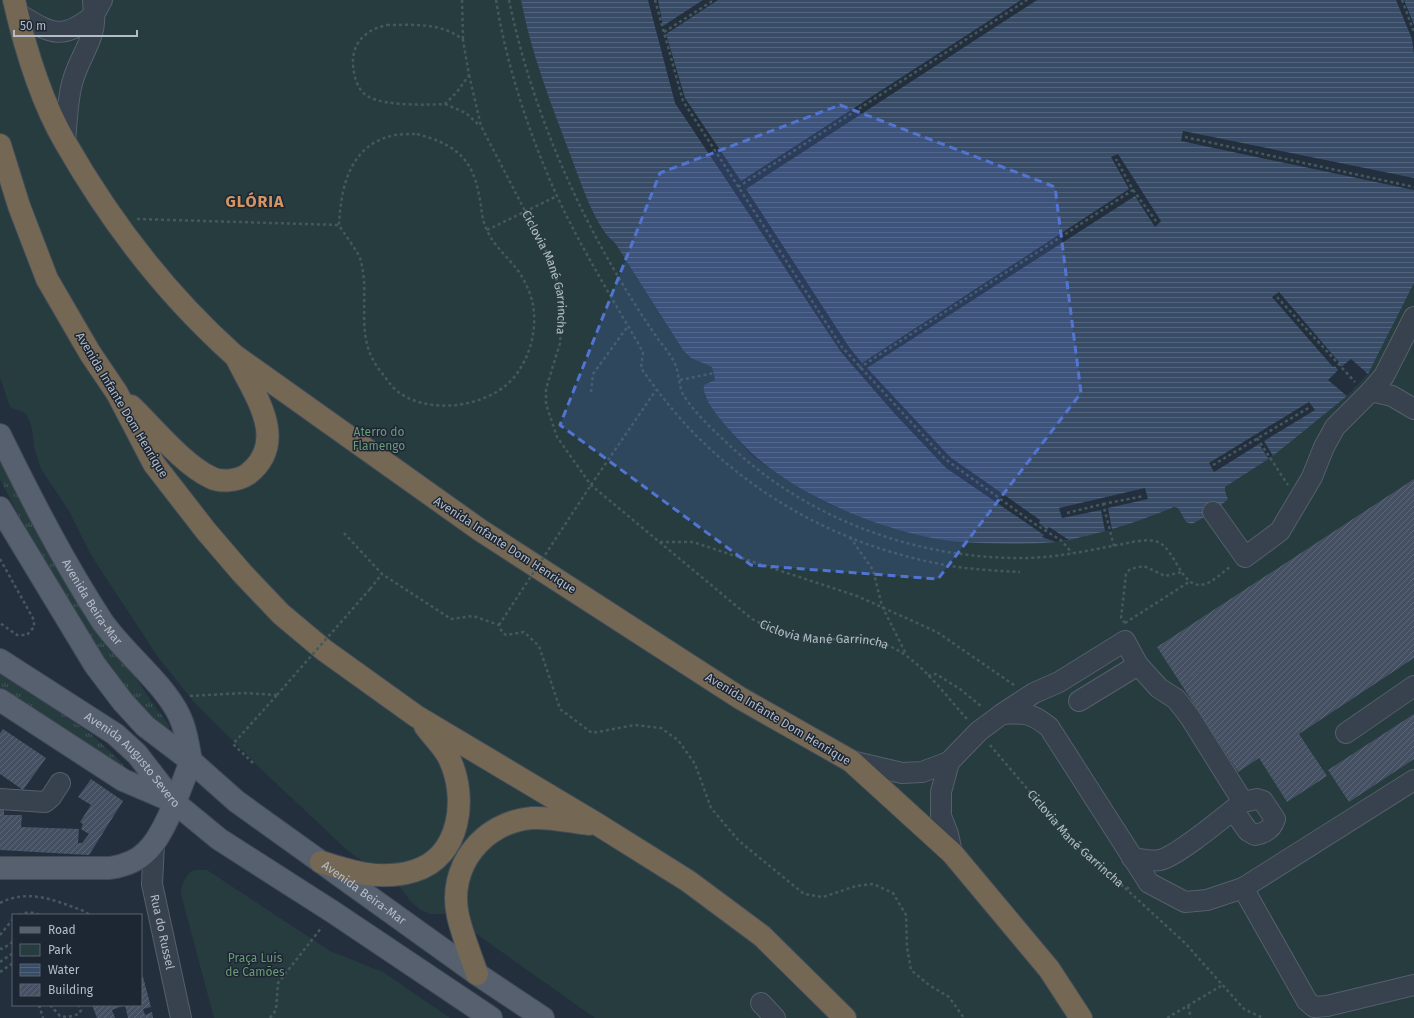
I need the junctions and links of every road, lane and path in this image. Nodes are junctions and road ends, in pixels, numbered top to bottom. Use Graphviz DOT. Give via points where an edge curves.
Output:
graph roads {
  1 [pos="462,0"];
  2 [pos="496,0"];
  3 [pos="509,0"];
  4 [pos="655,0"];
  5 [pos="714,0"];
  6 [pos="1027,0"];
  7 [pos="1402,0"];
  8 [pos="96,5"];
  9 [pos="16,6"];
  10 [pos="664,32"];
  11 [pos="1414,32"];
  12 [pos="464,40"];
  13 [pos="469,75"];
  14 [pos="445,104"];
  15 [pos="481,126"];
  16 [pos="1185,137"];
  17 [pos="64,142"];
  18 [pos="0,145"];
  19 [pos="1116,159"];
  20 [pos="738,187"];
  21 [pos="1414,187"];
  22 [pos="1133,190"];
  23 [pos="557,196"];
  24 [pos="524,211"];
  25 [pos="114,218"];
  26 [pos="1156,221"];
  27 [pos="338,225"];
  28 [pos="487,230"];
  29 [pos="1276,297"];
  30 [pos="1414,317"];
  31 [pos="628,326"];
  32 [pos="234,355"];
  33 [pos="860,368"];
  34 [pos="714,373"];
  35 [pos="680,380"];
  36 [pos="656,389"];
  37 [pos="1371,391"];
  38 [pos="591,392"];
  39 [pos="117,393"];
  40 [pos="1310,407"];
  41 [pos="1414,409"];
  42 [pos="0,435"];
  43 [pos="1257,438"];
  44 [pos="1213,465"];
  45 [pos="591,484"];
  46 [pos="1144,496"];
  47 [pos="1299,501"];
  48 [pos="1103,504"];
  49 [pos="0,508"];
  50 [pos="1213,512"];
  51 [pos="1067,513"];
  52 [pos="344,533"];
  53 [pos="850,537"];
  54 [pos="660,542"];
  55 [pos="1114,546"];
  56 [pos="1073,553"];
  57 [pos="1245,557"];
  58 [pos="0,559"];
  59 [pos="1020,572"];
  60 [pos="1182,572"];
  61 [pos="382,574"];
  62 [pos="1189,582"];
  63 [pos="882,606"];
  64 [pos="1125,623"];
  65 [pos="0,624"];
  66 [pos="499,625"];
  67 [pos="1118,627"];
  68 [pos="1129,630"];
  69 [pos="906,655"];
  70 [pos="0,660"];
  71 [pos="1138,665"];
  72 [pos="1202,670"];
  73 [pos="928,676"];
  74 [pos="1176,686"];
  75 [pos="1414,686"];
  76 [pos="1013,691"];
  77 [pos="277,695"];
  78 [pos="167,697"];
  79 [pos="0,700"];
  80 [pos="1079,701"];
  81 [pos="994,712"];
  82 [pos="416,716"];
  83 [pos="979,731"];
  84 [pos="1346,733"];
  85 [pos="850,760"];
  86 [pos="191,761"];
  87 [pos="253,762"];
  88 [pos="949,762"];
  89 [pos="1414,780"];
  90 [pos="60,783"];
  91 [pos="0,799"];
  92 [pos="174,802"];
  93 [pos="597,824"];
  94 [pos="154,844"];
  95 [pos="952,853"];
  96 [pos="1132,858"];
  97 [pos="321,862"];
  98 [pos="0,868"];
  99 [pos="1123,886"];
  100 [pos="1243,888"];
  101 [pos="1136,892"];
  102 [pos="0,903"];
  103 [pos="333,912"];
  104 [pos="22,914"];
  105 [pos="38,914"];
  106 [pos="88,914"];
  107 [pos="12,920"];
  108 [pos="0,935"];
  109 [pos="12,943"];
  110 [pos="0,948"];
  111 [pos="12,954"];
  112 [pos="0,962"];
  113 [pos="12,964"];
  114 [pos="0,972"];
  115 [pos="477,974"];
  116 [pos="1414,985"];
  117 [pos="1221,986"];
  118 [pos="761,1003"];
  119 [pos="39,1006"];
  120 [pos="51,1006"];
  121 [pos="79,1006"];
  122 [pos="1188,1006"];
  123 [pos="43,1018"];
  124 [pos="181,1018"];
  125 [pos="270,1018"];
  126 [pos="491,1018"];
  127 [pos="543,1018"];
  128 [pos="775,1018"];
  129 [pos="845,1018"];
  130 [pos="964,1018"];
  131 [pos="1081,1018"];
  132 [pos="1167,1018"];
  133 [pos="1191,1018"];
  134 [pos="1263,1018"];
  1 -- 12 [label="path"];
  2 -- 23 [label="path" via="509,62 526,118"];
  3 -- 35 [label="path" via="533,85 569,183 613,270 675,363"];
  4 -- 10 [label="path"];
  5 -- 10 [label="path"];
  6 -- 20 [label="path"];
  7 -- 11 [label="path"];
  8 -- 9 [label="street" via="79,28 57,33 47,30"];
  8 -- 17 [label="street" via="92,36 78,62 72,82"];
  9 -- 17 [label="highway, Avenida Infante Dom Henrique" via="40,89"];
  10 -- 20 [label="path" via="683,101"];
  12 -- 13 [label="path"];
  12 -- 14 [label="path" via="454,32 440,27 387,25 375,27 355,46 352,57 356,82 368,97 381,101"];
  13 -- 14 [label="path" via="458,92"];
  13 -- 15 [label="path, Ciclovia Mané Garrincha"];
  14 -- 15 [label="path" via="466,113"];
  15 -- 24 [label="path, Ciclovia Mané Garrincha"];
  16 -- 21 [label="path"];
  17 -- 25 [label="highway, Avenida Infante Dom Henrique"];
  18 -- 39 [label="highway, Avenida Infante Dom Henrique" via="19,206 47,279 90,353"];
  19 -- 22 [label="path"];
  20 -- 33 [label="path" via="841,346"];
  22 -- 26 [label="path"];
  22 -- 33 [label="path"];
  23 -- 24 [label="path"];
  23 -- 31 [label="path" via="592,265"];
  24 -- 28 [label="path"];
  24 -- 45 [label="path, Ciclovia Mané Garrincha" via="551,261 561,294 560,343 546,389 546,404 557,437"];
  25 -- 27 [label="path"];
  25 -- 32 [label="highway, Avenida Infante Dom Henrique" via="201,326"];
  27 -- 28 [label="path" via="344,181 360,154 373,144 394,135 417,134 451,146 472,171 480,196 481,216"];
  27 -- 28 [label="path" via="360,256 366,290 364,335 369,354 397,391 416,401 438,406 461,405 500,390 518,373 529,352 535,328 533,304 516,268 496,246"];
  29 -- 37 [label="path" via="1358,385"];
  30 -- 37 [label="street" via="1384,376"];
  31 -- 36 [label="path" via="643,352 641,368"];
  31 -- 38 [label="path" via="593,374"];
  32 -- 39 [label="highway" via="262,410 268,431 269,443 264,457 256,468 245,476 223,480 204,474 190,464"];
  32 -- 85 [label="highway, Avenida Infante Dom Henrique" via="480,530 740,698"];
  33 -- 56 [label="path" via="945,459 1062,542"];
  34 -- 35 [label="path"];
  35 -- 56 [label="path" via="682,394 735,451 765,476 842,521 934,550 970,555 1023,558"];
  36 -- 45 [label="path"];
  36 -- 53 [label="path" via="705,445 740,475 789,509 829,530"];
  37 -- 41 [label="street" via="1392,396"];
  37 -- 47 [label="street" via="1335,427"];
  39 -- 82 [label="highway, Avenida Infante Dom Henrique" via="154,464 242,573 281,614 324,650"];
  40 -- 43 [label="path"];
  42 -- 78 [label="main road, Avenida Beira-Mar" via="64,559 103,622"];
  43 -- 44 [label="path"];
  43 -- 47 [label="path"];
  45 -- 54 [label="path, Ciclovia Mané Garrincha"];
  45 -- 66 [label="path, bridge"];
  46 -- 48 [label="path"];
  47 -- 57 [label="street" via="1280,531"];
  48 -- 51 [label="path"];
  48 -- 55 [label="path"];
  49 -- 86 [label="main road, Avenida Beira-Mar" via="95,665 145,726"];
  50 -- 57 [label="street"];
  52 -- 61 [label="path"];
  53 -- 59 [label="path" via="923,559 965,568"];
  53 -- 63 [label="path" via="873,570"];
  54 -- 63 [label="path" via="693,542"];
  54 -- 69 [label="path, Ciclovia Mané Garrincha" via="752,619 777,631 818,639 858,639 888,645"];
  55 -- 56 [label="path"];
  55 -- 60 [label="path" via="1143,540 1156,541 1166,546"];
  57 -- 62 [label="path" via="1207,583"];
  58 -- 65 [label="path" via="34,620 34,627 27,635 18,635"];
  60 -- 62 [label="path"];
  60 -- 64 [label="path" via="1165,576 1144,566 1130,569 1126,574 1121,618"];
  61 -- 66 [label="path" via="451,619 473,616"];
  61 -- 77 [label="path, bridge"];
  62 -- 64 [label="path"];
  63 -- 69 [label="path"];
  63 -- 76 [label="path" via="937,632 1018,687"];
  64 -- 67 [label="path"];
  64 -- 68 [label="path"];
  66 -- 130 [label="path" via="506,635 524,632 539,646 560,709 592,733 635,725 661,728 678,740 695,764 711,808 739,841 804,894 823,897 856,886 873,884 893,893 906,915 911,970 949,997"];
  69 -- 73 [label="path, Ciclovia Mané Garrincha"];
  70 -- 92 [label="main road, Avenida Augusto Severo" via="115,734 137,754"];
  71 -- 80 [label="street"];
  71 -- 81 [label="street" via="1125,641 1059,682"];
  71 -- 96 [label="street" via="1159,688 1176,699 1190,717 1238,806 1178,851 1161,860"];
  72 -- 74 [label="path"];
  73 -- 81 [label="path" via="936,674"];
  73 -- 83 [label="path, Ciclovia Mané Garrincha"];
  75 -- 84 [label="street"];
  77 -- 78 [label="path" via="244,693"];
  77 -- 87 [label="path" via="233,744"];
  78 -- 86 [label="main road, Avenida Beira-Mar" via="179,714 187,737"];
  79 -- 92 [label="main road, Avenida Augusto Severo" via="123,780"];
  81 -- 83 [label="street"];
  81 -- 96 [label="street" via="1035,716 1049,726"];
  82 -- 93 [label="highway, Avenida Infante Dom Henrique"];
  82 -- 97 [label="highway" via="449,757 459,789 460,807 457,822 452,837 442,853 414,871 385,875 361,874"];
  83 -- 88 [label="street"];
  83 -- 99 [label="path, Ciclovia Mané Garrincha" via="1071,840"];
  85 -- 88 [label="street" via="902,773 922,772"];
  85 -- 95 [label="highway, Avenida Infante Dom Henrique"];
  86 -- 92 [label="main road, Rua do Russel"];
  86 -- 97 [label="main road, Avenida Beira-Mar" via="236,802"];
  88 -- 95 [label="street" via="941,792 941,816"];
  89 -- 100 [label="street"];
  90 -- 91 [label="street" via="51,798 45,802"];
  92 -- 94 [label="main road, Rua do Russel"];
  92 -- 103 [label="main road" via="219,839"];
  93 -- 115 [label="highway" via="533,818 509,823 492,831 476,844 465,860 458,878 456,900 458,916"];
  93 -- 129 [label="highway, Avenida Infante Dom Henrique" via="688,881 762,936"];
  94 -- 98 [label="main road, Rua do Russel" via="137,860 110,868"];
  94 -- 124 [label="street, Rua do Russel" via="152,884"];
  95 -- 131 [label="highway, Avenida Infante Dom Henrique" via="1049,969"];
  96 -- 100 [label="street" via="1148,883 1185,902 1207,900"];
  97 -- 115 [label="main road, Avenida Beira-Mar"];
  99 -- 101 [label="path, Ciclovia Mané Garrincha"];
  99 -- 117 [label="path" via="1185,942"];
  100 -- 116 [label="street" via="1306,1001 1314,1006 1327,1006"];
  102 -- 106 [label="path" via="22,896 40,896"];
  103 -- 125 [label="path" via="278,982 276,1010"];
  103 -- 126 [label="main road"];
  104 -- 105 [label="path"];
  107 -- 108 [label="path"];
  109 -- 110 [label="path"];
  111 -- 112 [label="path"];
  113 -- 114 [label="path"];
  115 -- 127 [label="main road, Avenida Beira-Mar"];
  117 -- 122 [label="path"];
  117 -- 134 [label="path" via="1244,1009"];
  118 -- 128 [label="street"];
  119 -- 123 [label="path"];
  120 -- 121 [label="path" via="60,1016 68,1017 79,1014"];
  122 -- 132 [label="path"];
  122 -- 133 [label="path"];
}
